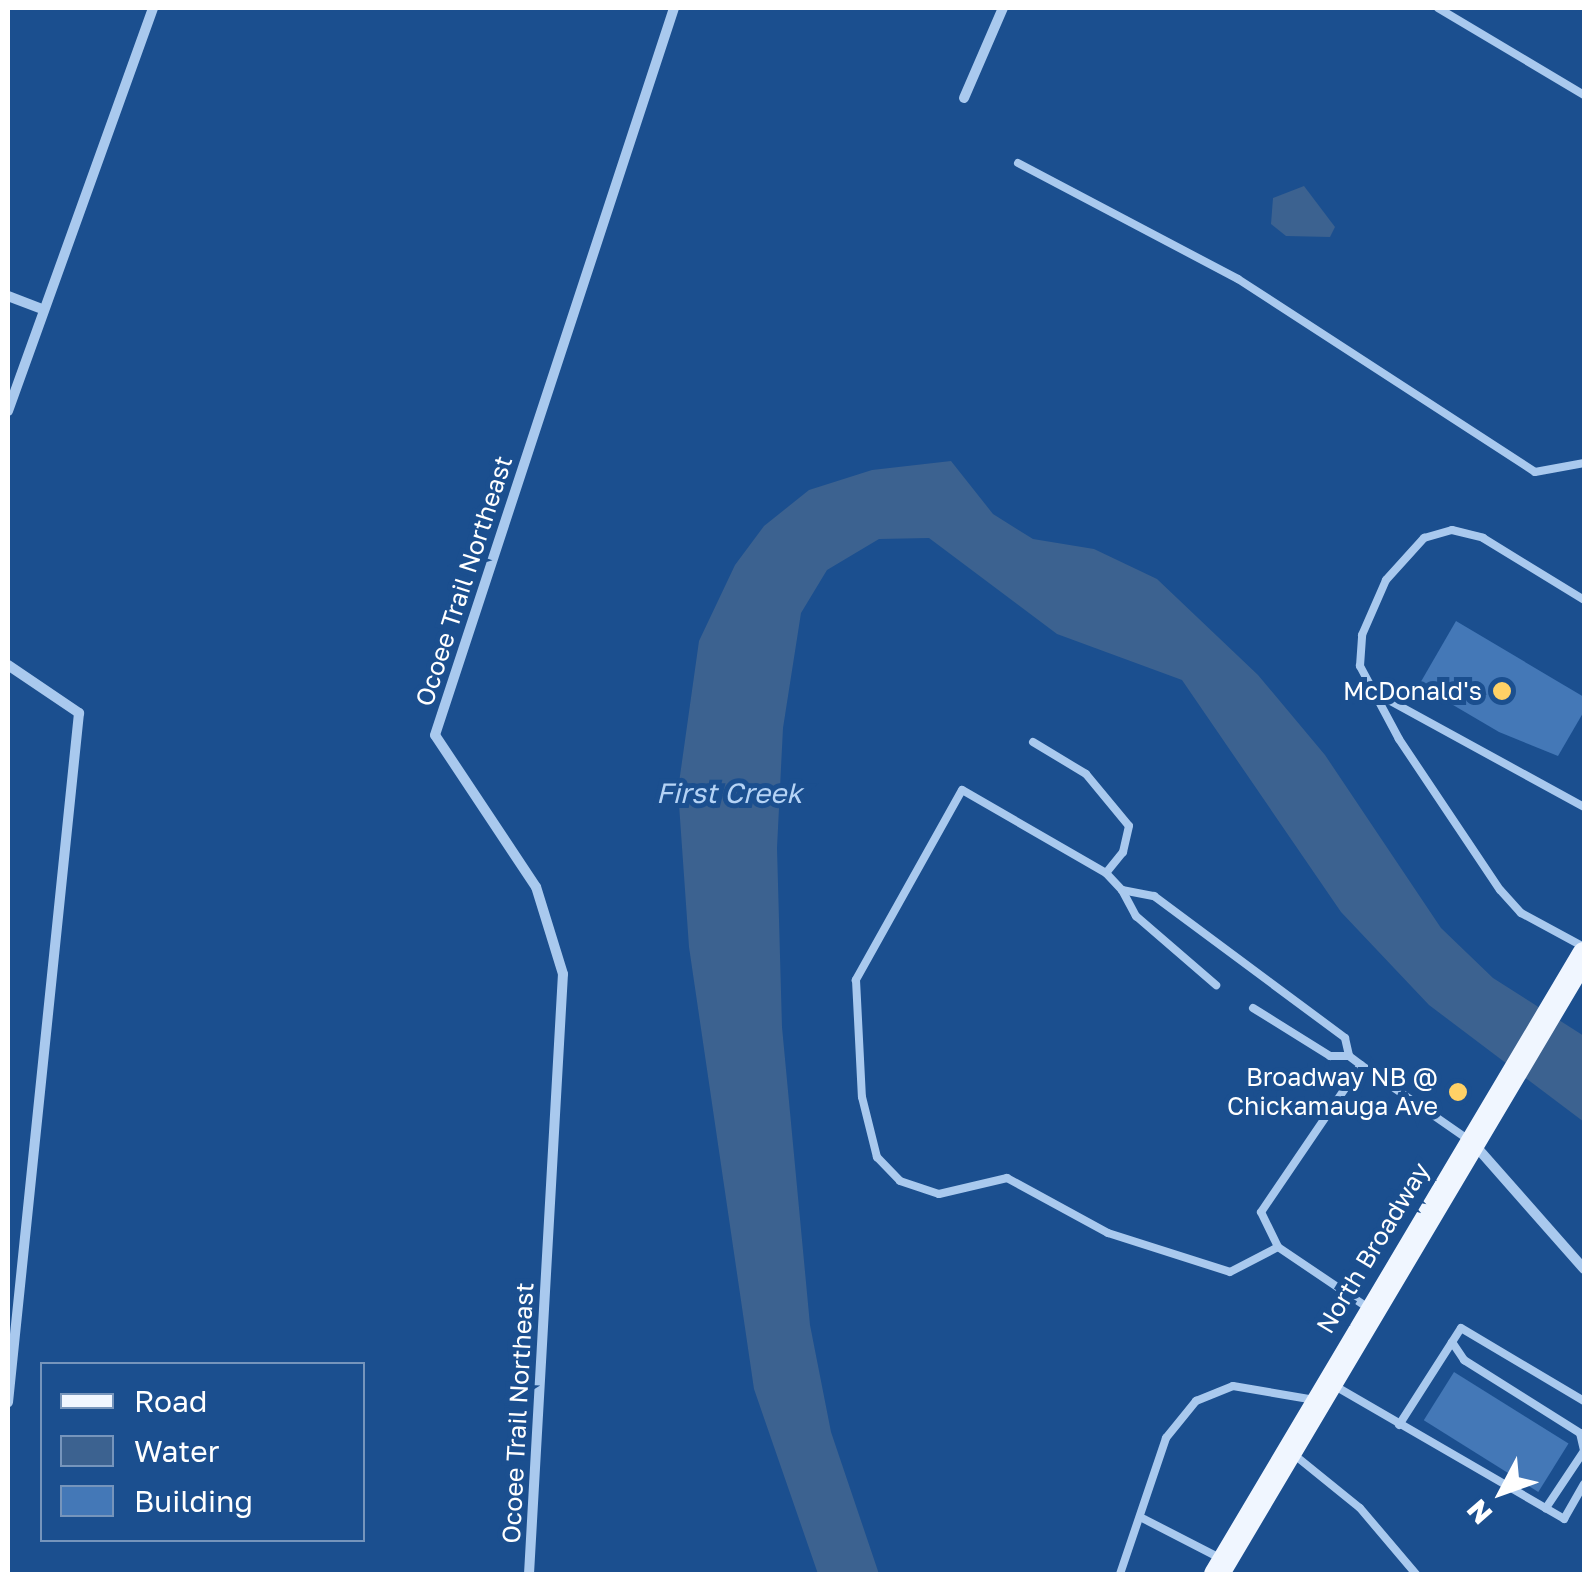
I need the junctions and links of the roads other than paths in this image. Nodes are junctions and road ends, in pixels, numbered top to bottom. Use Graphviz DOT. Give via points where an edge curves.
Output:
graph roads {
  1 [pos="153,8"];
  2 [pos="674,8"];
  3 [pos="1004,8"];
  4 [pos="1438,8"];
  5 [pos="1584,96"];
  6 [pos="964,98"];
  7 [pos="1018,163"];
  8 [pos="8,296"];
  9 [pos="40,308"];
  10 [pos="8,411"];
  11 [pos="1584,464"];
  12 [pos="1584,600"];
  13 [pos="8,665"];
  14 [pos="1374,692"];
  15 [pos="1033,742"];
  16 [pos="1584,808"];
  17 [pos="1106,873"];
  18 [pos="1122,890"];
  19 [pos="1584,951"];
  20 [pos="1216,985"];
  21 [pos="1253,1008"];
  22 [pos="1350,1056"];
  23 [pos="1361,1065"];
  24 [pos="1473,1143"];
  25 [pos="1278,1247"];
  26 [pos="1584,1269"];
  27 [pos="1371,1309"];
  28 [pos="1452,1342"];
  29 [pos="1321,1391"];
  30 [pos="1584,1401"];
  31 [pos="8,1402"];
  32 [pos="1399,1424"];
  33 [pos="1288,1450"];
  34 [pos="1584,1484"];
  35 [pos="1546,1508"];
  36 [pos="1144,1519"];
  37 [pos="1220,1567"];
  38 [pos="529,1574"];
  39 [pos="1120,1574"];
  40 [pos="1416,1574"];
  1 -- 9 [label="street"];
  2 -- 38 [label="street, Ocoee Trail Northeast" via="435,735 536,887 564,974"];
  3 -- 6 [label="street"];
  4 -- 5 [label="lane"];
  7 -- 11 [label="lane" via="1238,280 1535,472"];
  8 -- 9 [label="street"];
  9 -- 10 [label="street"];
  12 -- 14 [label="lane" via="1483,538 1452,530 1424,538 1395,563 1362,634 1360,666"];
  13 -- 31 [label="street" via="79,713"];
  14 -- 16 [label="lane"];
  14 -- 19 [label="lane" via="1500,890 1521,913"];
  15 -- 17 [label="lane" via="1086,774 1129,826 1123,852"];
  17 -- 18 [label="lane"];
  17 -- 25 [label="lane" via="962,790 856,980 862,1096 877,1157 900,1181 938,1194 1007,1178 1108,1232 1230,1272"];
  18 -- 20 [label="lane" via="1136,916"];
  18 -- 22 [label="lane" via="1154,896 1345,1038"];
  19 -- 24 [label="main road, North Broadway"];
  21 -- 22 [label="lane" via="1330,1056"];
  22 -- 23 [label="lane"];
  23 -- 24 [label="lane"];
  23 -- 25 [label="lane" via="1261,1212"];
  24 -- 26 [label="street"];
  24 -- 27 [label="main road, North Broadway"];
  25 -- 27 [label="lane"];
  27 -- 29 [label="main road, North Broadway"];
  28 -- 30 [label="lane" via="1460,1328"];
  28 -- 32 [label="lane"];
  28 -- 35 [label="lane" via="1464,1360 1580,1433 1584,1451"];
  29 -- 32 [label="lane"];
  29 -- 33 [label="main road, North Broadway"];
  29 -- 36 [label="lane" via="1234,1386 1196,1401 1166,1438"];
  32 -- 35 [label="lane"];
  33 -- 37 [label="main road, North Broadway"];
  33 -- 40 [label="lane" via="1360,1508"];
  34 -- 35 [label="lane" via="1564,1519"];
  36 -- 37 [label="lane"];
  36 -- 39 [label="lane"];
}
